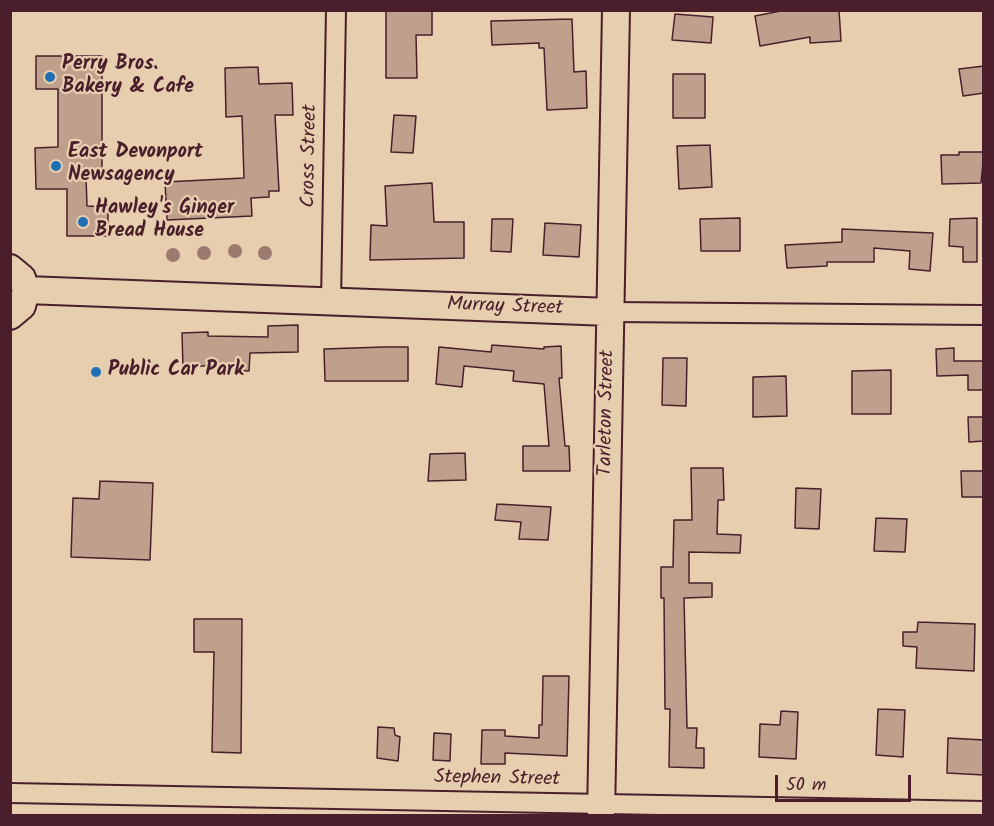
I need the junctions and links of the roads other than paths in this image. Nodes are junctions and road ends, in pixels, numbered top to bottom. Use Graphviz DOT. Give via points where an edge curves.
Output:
graph roads {
  1 [pos="336,10"];
  2 [pos="616,10"];
  3 [pos="10,268"];
  4 [pos="26,290"];
  5 [pos="331,302"];
  6 [pos="610,312"];
  7 [pos="984,315"];
  8 [pos="11,316"];
  9 [pos="10,794"];
  10 [pos="601,810"];
  11 [pos="984,811"];
  1 -- 5 [label="street, Cross Street"];
  2 -- 6 [label="main road, Tarleton Street"];
  3 -- 4 [label="main road" via="22,278"];
  4 -- 5 [label="main road, Murray Street"];
  4 -- 8 [label="main road" via="22,306"];
  5 -- 6 [label="main road, Murray Street"];
  6 -- 7 [label="street, Murray Street"];
  6 -- 10 [label="main road, Tarleton Street"];
  9 -- 10 [label="street, Stephen Street"];
  10 -- 11 [label="street, Stephen Street"];
}
